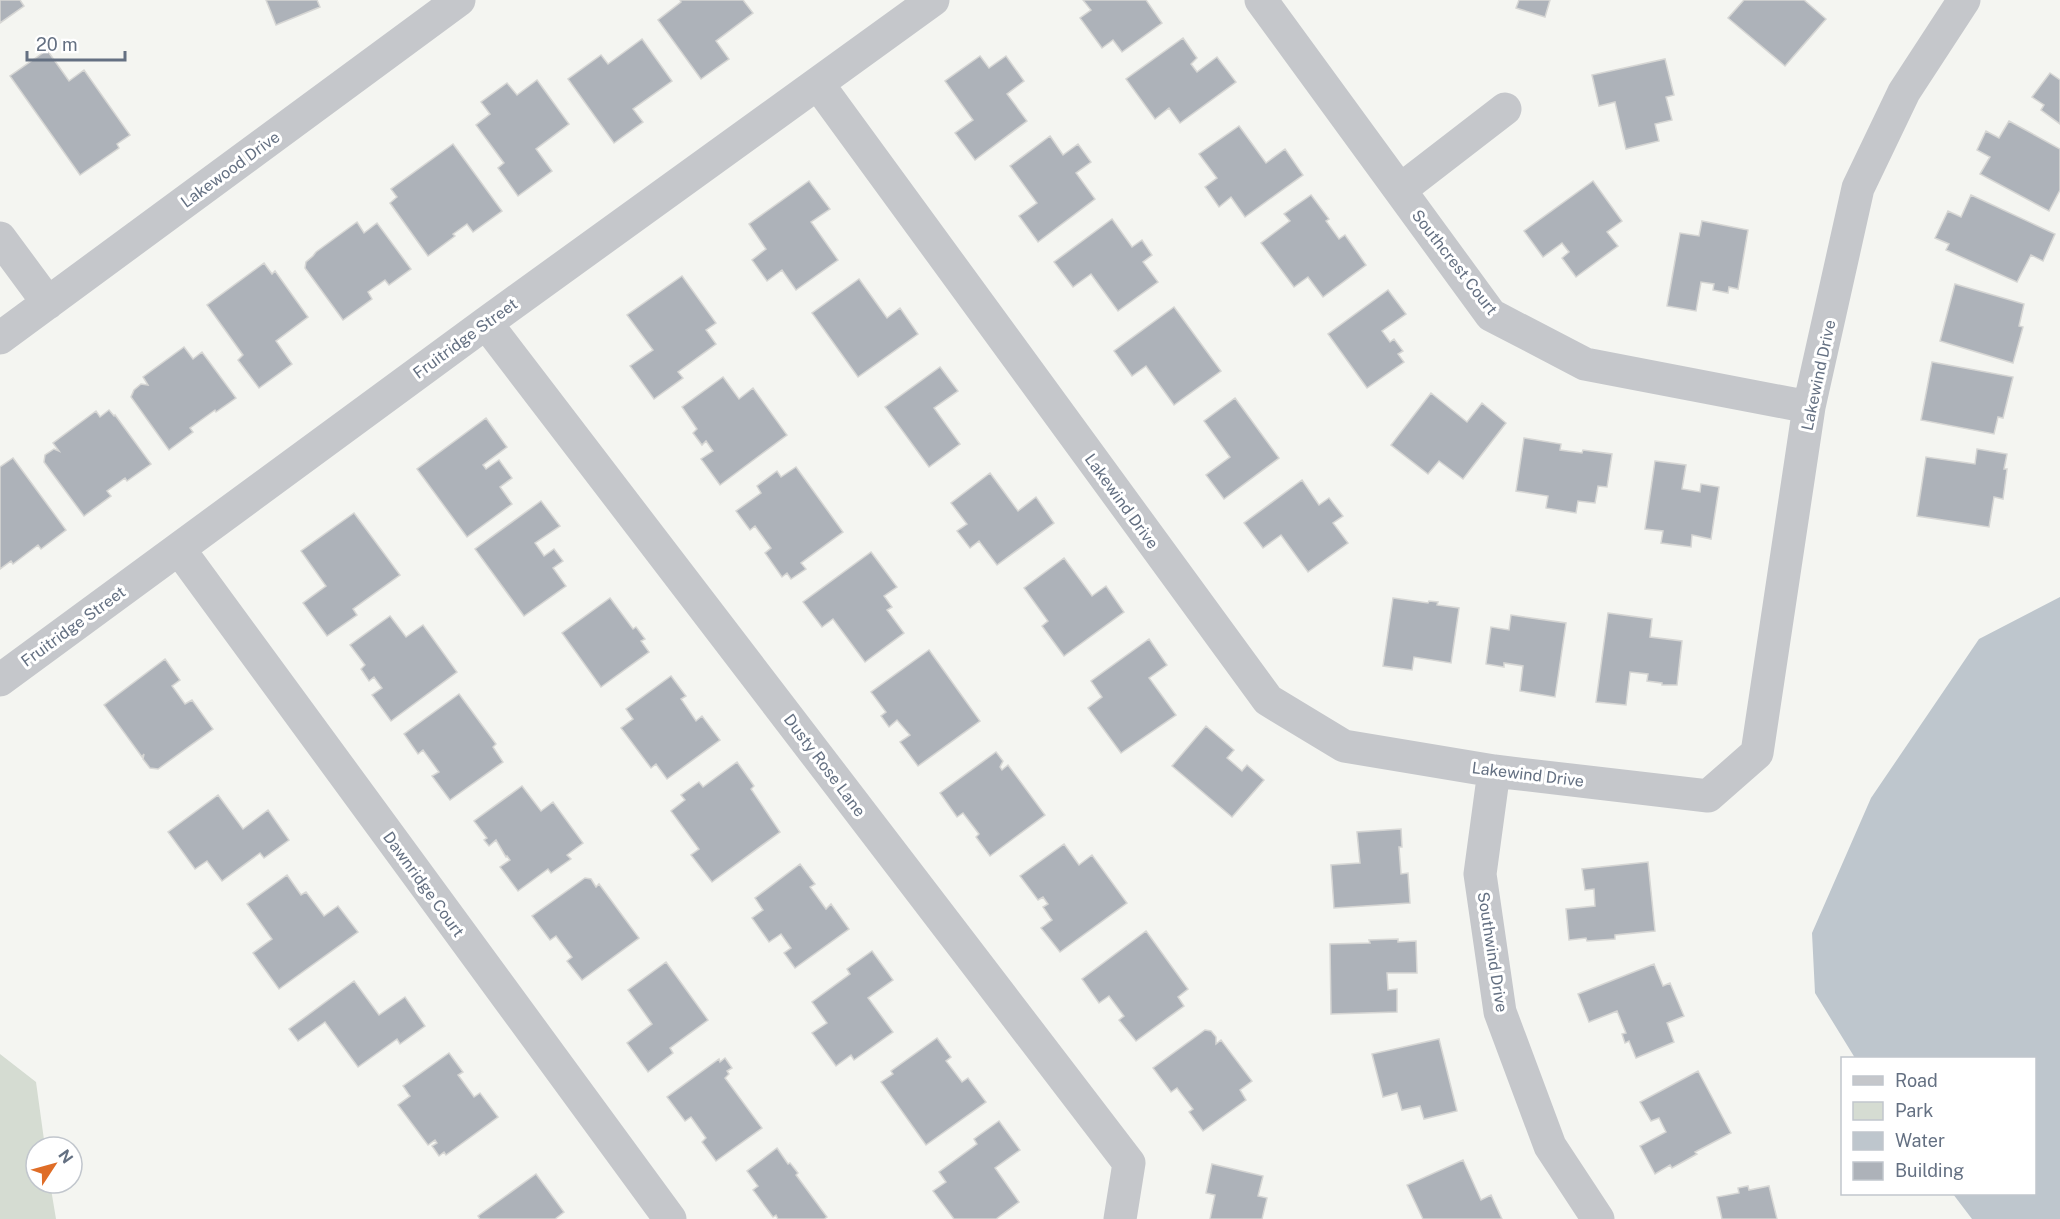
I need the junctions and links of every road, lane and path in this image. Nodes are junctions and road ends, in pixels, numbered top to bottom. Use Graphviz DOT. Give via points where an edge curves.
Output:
graph roads {
  1 [pos="458,0"];
  2 [pos="933,0"];
  3 [pos="1261,0"];
  4 [pos="1964,0"];
  5 [pos="818,84"];
  6 [pos="1505,109"];
  7 [pos="1400,190"];
  8 [pos="0,238"];
  9 [pos="48,303"];
  10 [pos="486,323"];
  11 [pos="0,338"];
  12 [pos="1809,407"];
  13 [pos="179,549"];
  14 [pos="0,680"];
  15 [pos="1494,771"];
  16 [pos="670,1219"];
  17 [pos="1120,1219"];
  18 [pos="1598,1219"];
  1 -- 9 [label="street, Lakewood Drive"];
  2 -- 5 [label="street, Fruitridge Street"];
  3 -- 7 [label="street, Southcrest Court"];
  4 -- 12 [label="street, Lakewind Drive" via="1904,92 1858,188"];
  5 -- 10 [label="street, Fruitridge Street"];
  5 -- 15 [label="street, Lakewind Drive" via="1268,700 1344,746"];
  6 -- 7 [label="street"];
  7 -- 12 [label="street, Southcrest Court" via="1491,315 1585,364"];
  8 -- 9 [label="street"];
  9 -- 11 [label="street, Lakewood Drive"];
  10 -- 13 [label="street, Fruitridge Street"];
  10 -- 17 [label="street, Dusty Rose Lane" via="1129,1163"];
  12 -- 15 [label="street, Lakewind Drive" via="1757,753 1708,796"];
  13 -- 14 [label="street, Fruitridge Street"];
  13 -- 16 [label="street, Dawnridge Court"];
  15 -- 18 [label="street, Southwind Drive" via="1480,874 1500,1012 1550,1146"];
}
